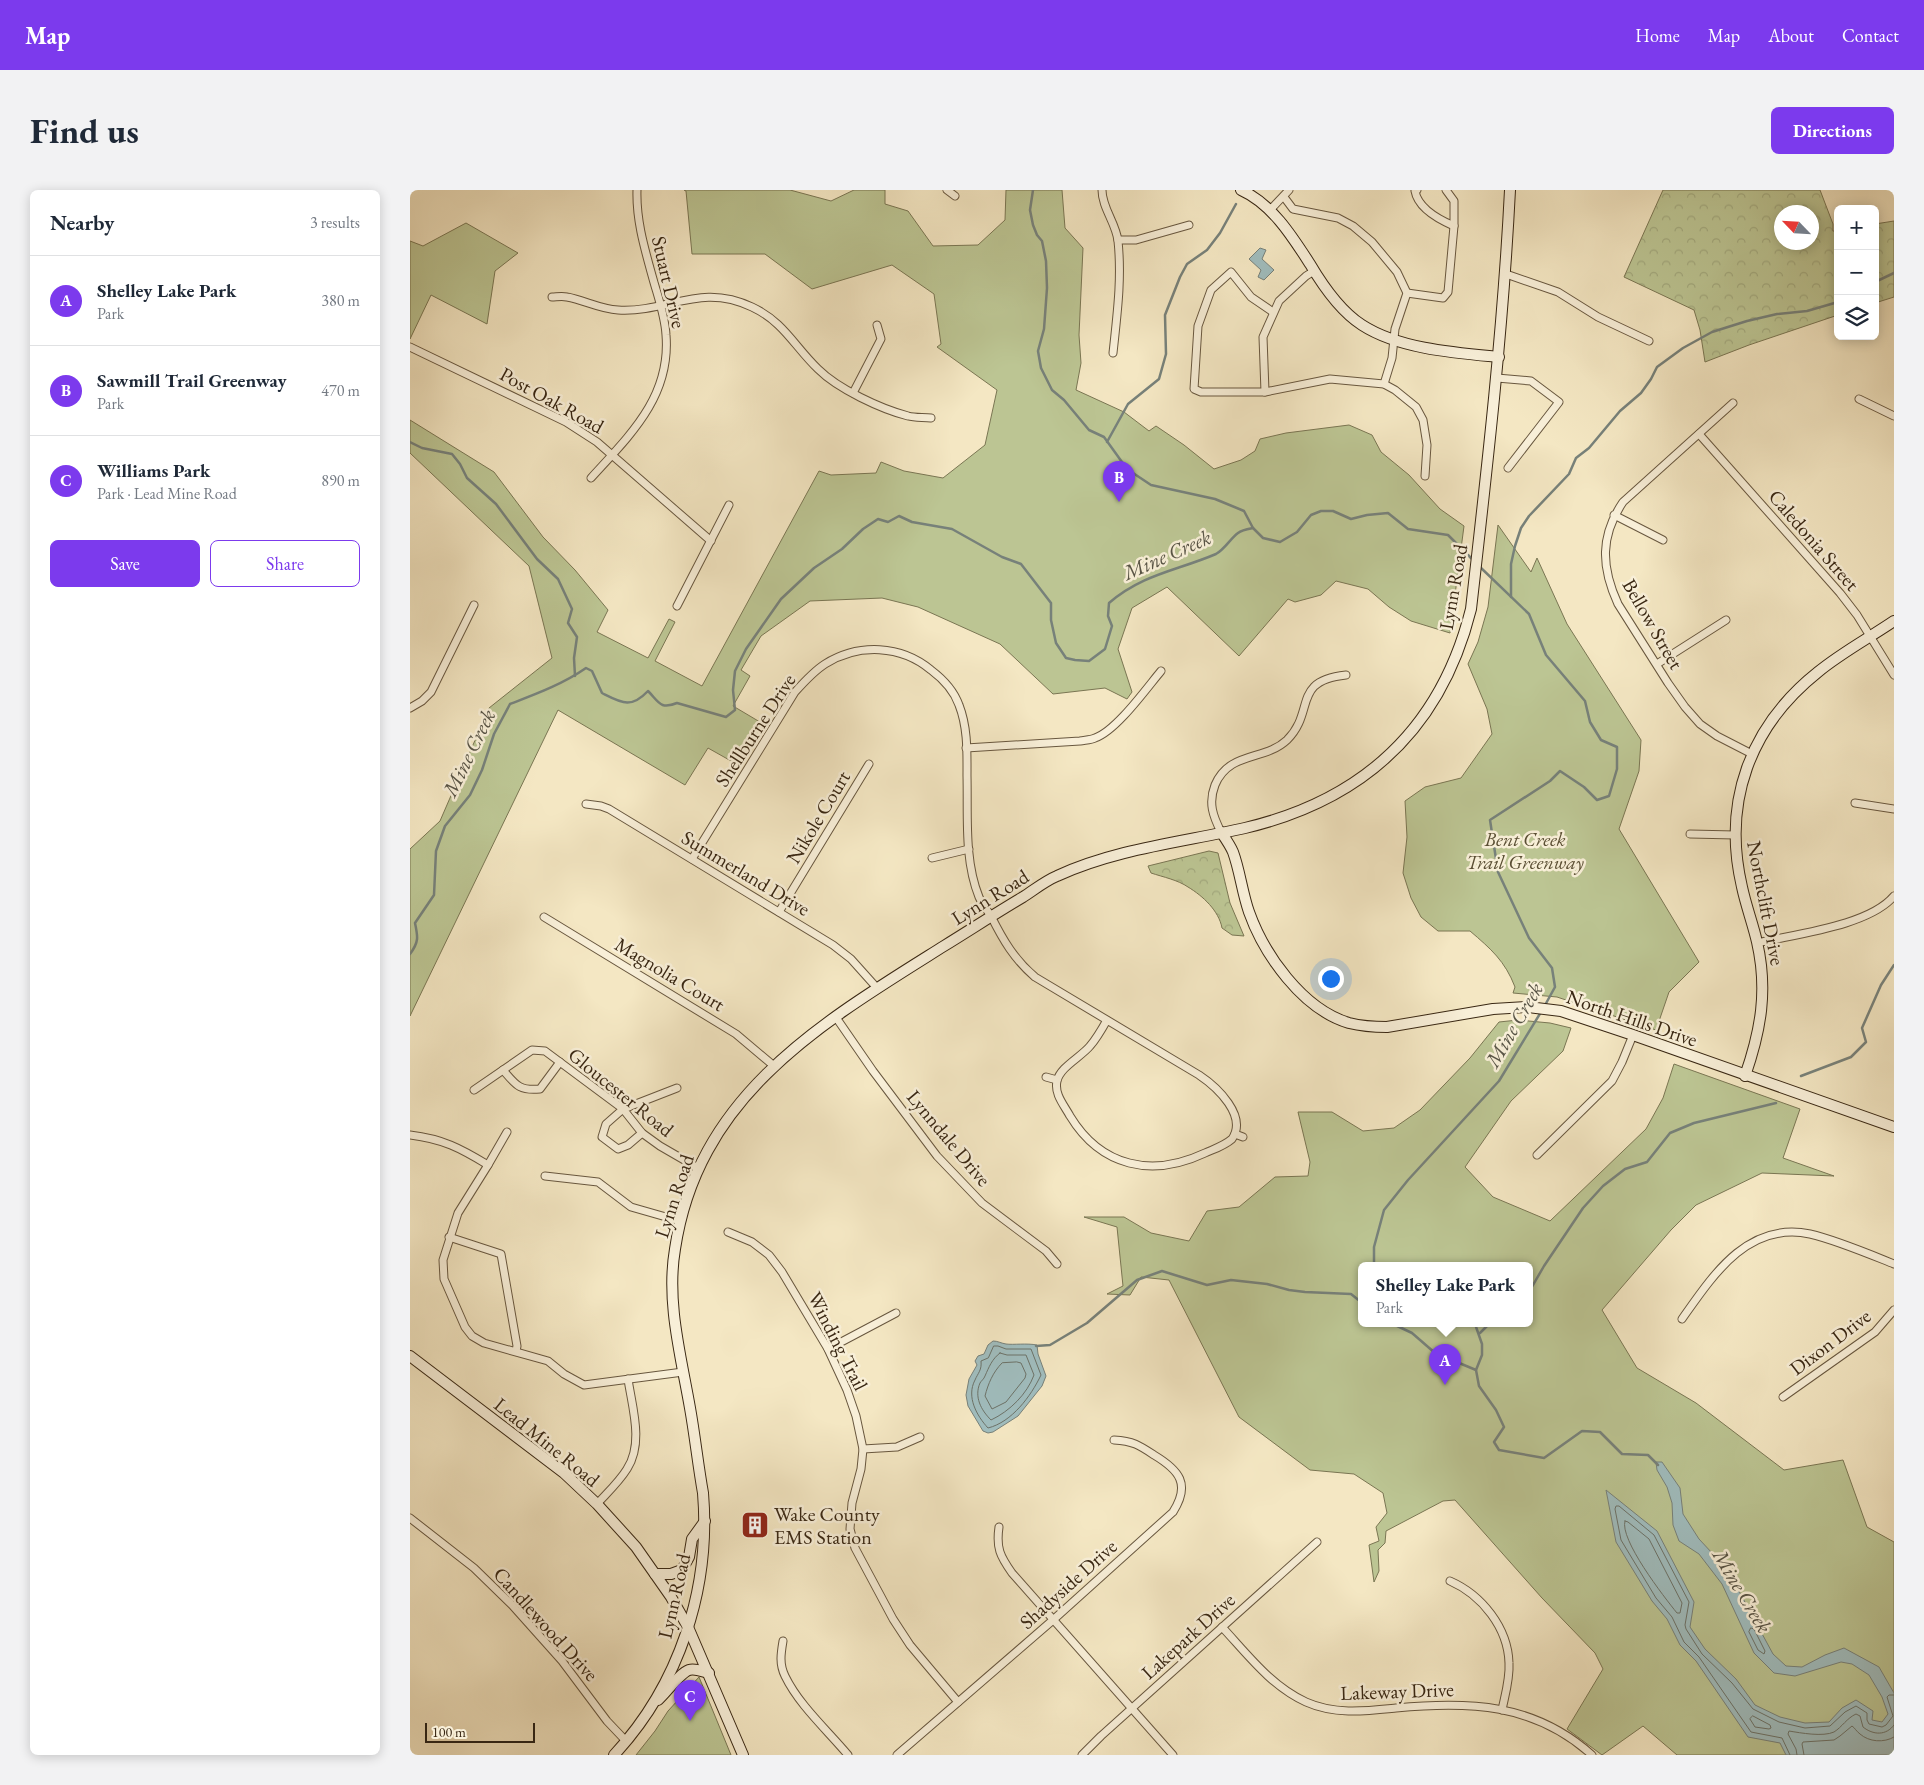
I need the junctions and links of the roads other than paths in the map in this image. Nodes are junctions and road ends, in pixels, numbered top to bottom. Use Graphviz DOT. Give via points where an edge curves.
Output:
graph roads {
  1 [pos="637,190"];
  2 [pos="947,190"];
  3 [pos="1102,190"];
  4 [pos="1240,190"];
  5 [pos="1289,190"];
  6 [pos="1417,190"];
  7 [pos="1446,190"];
  8 [pos="1510,190"];
  9 [pos="954,196"];
  10 [pos="1284,197"];
  11 [pos="1270,210"];
  12 [pos="1189,224"];
  13 [pos="1454,226"];
  14 [pos="1118,240"];
  15 [pos="1314,271"];
  16 [pos="1506,274"];
  17 [pos="1408,293"];
  18 [pos="552,297"];
  19 [pos="660,304"];
  20 [pos="1273,312"];
  21 [pos="877,325"];
  22 [pos="1394,340"];
  23 [pos="1649,341"];
  24 [pos="410,347"];
  25 [pos="1113,353"];
  26 [pos="1498,357"];
  27 [pos="1497,378"];
  28 [pos="1384,384"];
  29 [pos="1266,392"];
  30 [pos="853,393"];
  31 [pos="1859,399"];
  32 [pos="1733,403"];
  33 [pos="1894,416"];
  34 [pos="931,418"];
  35 [pos="1699,434"];
  36 [pos="612,455"];
  37 [pos="1508,468"];
  38 [pos="1425,476"];
  39 [pos="591,478"];
  40 [pos="729,505"];
  41 [pos="1614,515"];
  42 [pos="1663,540"];
  43 [pos="710,541"];
  44 [pos="474,605"];
  45 [pos="677,606"];
  46 [pos="1726,620"];
  47 [pos="1894,622"];
  48 [pos="1870,636"];
  49 [pos="1656,664"];
  50 [pos="1161,671"];
  51 [pos="1346,675"];
  52 [pos="1894,675"];
  53 [pos="410,708"];
  54 [pos="966,748"];
  55 [pos="1752,754"];
  56 [pos="869,764"];
  57 [pos="1855,803"];
  58 [pos="586,804"];
  59 [pos="1894,809"];
  60 [pos="1222,832"];
  61 [pos="1690,834"];
  62 [pos="1735,835"];
  63 [pos="969,849"];
  64 [pos="932,858"];
  65 [pos="692,859"];
  66 [pos="1894,896"];
  67 [pos="780,912"];
  68 [pos="991,917"];
  69 [pos="544,918"];
  70 [pos="1757,943"];
  71 [pos="877,988"];
  72 [pos="835,1016"];
  73 [pos="1107,1020"];
  74 [pos="1634,1034"];
  75 [pos="560,1062"];
  76 [pos="774,1066"];
  77 [pos="504,1070"];
  78 [pos="1745,1076"];
  79 [pos="1046,1077"];
  80 [pos="1057,1080"];
  81 [pos="677,1088"];
  82 [pos="474,1090"];
  83 [pos="623,1109"];
  84 [pos="1894,1127"];
  85 [pos="507,1132"];
  86 [pos="642,1133"];
  87 [pos="1235,1134"];
  88 [pos="410,1135"];
  89 [pos="1243,1137"];
  90 [pos="1537,1155"];
  91 [pos="488,1165"];
  92 [pos="698,1168"];
  93 [pos="545,1176"];
  94 [pos="680,1220"];
  95 [pos="728,1232"];
  96 [pos="449,1238"];
  97 [pos="1057,1264"];
  98 [pos="1894,1264"];
  99 [pos="1894,1310"];
  100 [pos="896,1313"];
  101 [pos="1682,1319"];
  102 [pos="828,1349"];
  103 [pos="516,1351"];
  104 [pos="410,1356"];
  105 [pos="683,1372"];
  106 [pos="628,1379"];
  107 [pos="1782,1397"];
  108 [pos="920,1437"];
  109 [pos="1114,1440"];
  110 [pos="863,1449"];
  111 [pos="597,1504"];
  112 [pos="410,1518"];
  113 [pos="705,1520"];
  114 [pos="999,1527"];
  115 [pos="1317,1542"];
  116 [pos="655,1574"];
  117 [pos="1450,1581"];
  118 [pos="1053,1620"];
  119 [pos="688,1627"];
  120 [pos="1222,1627"];
  121 [pos="783,1641"];
  122 [pos="709,1674"];
  123 [pos="958,1702"];
  124 [pos="652,1706"];
  125 [pos="1131,1708"];
  126 [pos="1502,1710"];
  127 [pos="626,1742"];
  128 [pos="614,1755"];
  129 [pos="743,1755"];
  130 [pos="848,1755"];
  131 [pos="897,1755"];
  132 [pos="1082,1755"];
  133 [pos="1173,1755"];
  134 [pos="1592,1755"];
  1 -- 19 [label="street, Stuart Drive" via="639,222"];
  2 -- 9 [label="street"];
  3 -- 14 [label="street" via="1102,199"];
  4 -- 11 [label="main road"];
  5 -- 10 [label="street"];
  6 -- 13 [label="street" via="1416,198 1424,207"];
  7 -- 13 [label="street" via="1454,201"];
  8 -- 16 [label="main road, Lynn Road"];
  10 -- 11 [label="street"];
  10 -- 17 [label="street" via="1293,209 1338,218 1364,234 1397,272"];
  11 -- 15 [label="main road"];
  12 -- 14 [label="street" via="1136,240"];
  13 -- 17 [label="street" via="1448,292 1443,298"];
  14 -- 25 [label="street" via="1120,294"];
  15 -- 20 [label="street" via="1286,293"];
  15 -- 22 [label="main road" via="1339,306 1361,325"];
  16 -- 23 [label="street" via="1558,292 1598,317"];
  16 -- 26 [label="main road, Lynn Road"];
  17 -- 22 [label="street"];
  18 -- 19 [label="street" via="565,296 618,310"];
  19 -- 30 [label="street" via="715,296 751,306 786,331 833,382"];
  19 -- 36 [label="street, Stuart Drive" via="666,334 665,360 656,395 646,415"];
  20 -- 29 [label="street" via="1263,337"];
  20 -- 29 [label="street" via="1251,297 1231,272 1211,290 1198,326 1195,358 1194,389 1201,392"];
  21 -- 30 [label="street" via="881,338"];
  22 -- 26 [label="main road"];
  22 -- 28 [label="street"];
  24 -- 36 [label="street, Post Oak Road" via="566,422"];
  26 -- 27 [label="main road, Lynn Road"];
  27 -- 37 [label="street" via="1531,381 1559,402"];
  27 -- 60 [label="main road, Lynn Road" via="1471,609 1457,654 1433,701 1414,729 1352,785 1304,810"];
  28 -- 29 [label="street" via="1330,379"];
  28 -- 38 [label="street" via="1416,407 1423,420 1427,445"];
  30 -- 34 [label="street" via="910,417"];
  31 -- 33 [label="street"];
  32 -- 35 [label="street, Bellow Street"];
  35 -- 41 [label="street, Bellow Street" via="1638,487"];
  35 -- 48 [label="street, Caledonia Street" via="1835,587"];
  36 -- 39 [label="street, Stuart Drive"];
  36 -- 43 [label="street, Post Oak Road"];
  40 -- 43 [label="street"];
  41 -- 42 [label="street"];
  41 -- 49 [label="street, Bellow Street" via="1606,536 1605,556 1611,588"];
  43 -- 45 [label="street"];
  44 -- 53 [label="street" via="431,692"];
  46 -- 49 [label="street"];
  47 -- 48 [label="main road, Northclift Drive"];
  48 -- 52 [label="street, Caledonia Street"];
  48 -- 55 [label="main road, Northclift Drive" via="1800,687 1772,720"];
  49 -- 55 [label="street, Bellow Street" via="1700,724"];
  50 -- 54 [label="street" via="1121,718 1096,738"];
  51 -- 60 [label="street" via="1320,681 1311,690 1296,728 1287,740 1275,748 1240,760 1223,772 1214,787 1211,806"];
  54 -- 63 [label="street, Shellburne Drive"];
  54 -- 65 [label="street, Shellburne Drive" via="960,706 940,677 925,664 892,651 870,648 848,653 826,664 795,692"];
  55 -- 62 [label="main road, Northclift Drive" via="1740,791"];
  56 -- 67 [label="street, Nikole Court"];
  57 -- 59 [label="street"];
  58 -- 65 [label="street, Summerland Drive" via="608,809"];
  60 -- 68 [label="main road, Lynn Road" via="1119,855 1058,876"];
  60 -- 74 [label="main road, North Hills Drive" via="1233,851 1253,924 1268,952 1293,984 1335,1017 1360,1025 1387,1026 1493,1009 1542,1007"];
  61 -- 62 [label="street"];
  62 -- 70 [label="main road, Northclift Drive" via="1742,888"];
  63 -- 64 [label="street"];
  63 -- 68 [label="street, Shellburne Drive" via="980,898"];
  65 -- 67 [label="street, Summerland Drive"];
  66 -- 70 [label="street" via="1876,912 1846,923"];
  67 -- 71 [label="street, Summerland Drive" via="851,959"];
  68 -- 71 [label="main road, Lynn Road"];
  68 -- 73 [label="street, Shellburne Drive" via="1006,946 1024,967"];
  69 -- 76 [label="street, Magnolia Court" via="729,1029"];
  70 -- 78 [label="main road, Northclift Drive" via="1764,980 1756,1046"];
  71 -- 72 [label="main road, Lynn Road"];
  72 -- 76 [label="main road, Lynn Road"];
  72 -- 97 [label="street, Lynndale Drive" via="937,1156 982,1203 1046,1251"];
  73 -- 80 [label="street" via="1090,1046 1060,1073"];
  73 -- 87 [label="street, Shellburne Drive" via="1220,1091 1234,1113"];
  74 -- 78 [label="main road, North Hills Drive"];
  74 -- 90 [label="street" via="1612,1081"];
  75 -- 77 [label="street, Gloucester Road" via="544,1051 532,1050"];
  75 -- 77 [label="street" via="540,1089 527,1090 515,1084"];
  75 -- 83 [label="street, Gloucester Road"];
  76 -- 92 [label="main road, Lynn Road" via="727,1118"];
  77 -- 82 [label="street, Gloucester Road"];
  78 -- 84 [label="main road, North Hills Drive"];
  79 -- 80 [label="street"];
  80 -- 87 [label="street" via="1056,1088 1061,1100 1080,1131 1104,1153 1124,1162 1170,1166 1227,1143"];
  81 -- 83 [label="street"];
  83 -- 86 [label="street, Gloucester Road"];
  83 -- 86 [label="street" via="606,1124 602,1137 618,1148 628,1145"];
  85 -- 91 [label="street"];
  86 -- 92 [label="street, Gloucester Road"];
  87 -- 89 [label="street"];
  88 -- 91 [label="street" via="455,1145"];
  91 -- 96 [label="street" via="458,1213"];
  92 -- 94 [label="main road, Lynn Road"];
  93 -- 94 [label="street" via="598,1182 631,1207"];
  94 -- 105 [label="main road, Lynn Road" via="672,1282"];
  95 -- 102 [label="street, Winding Trail" via="752,1242 769,1256"];
  96 -- 103 [label="street" via="443,1260 444,1279 465,1327 484,1344"];
  96 -- 103 [label="street" via="501,1254"];
  98 -- 101 [label="street" via="1811,1234 1772,1235 1739,1249"];
  99 -- 107 [label="street, Dixon Drive" via="1875,1332"];
  100 -- 102 [label="street"];
  102 -- 110 [label="street, Winding Trail" via="847,1390"];
  103 -- 106 [label="street" via="548,1361 584,1384"];
  104 -- 111 [label="main road, Lead Mine Road" via="564,1473"];
  105 -- 106 [label="street"];
  105 -- 113 [label="main road, Lynn Road"];
  106 -- 111 [label="street" via="636,1431 634,1451 627,1470"];
  108 -- 110 [label="street" via="897,1447"];
  109 -- 118 [label="street, Shadyside Drive" via="1130,1441 1171,1465 1179,1476 1181,1498 1173,1512"];
  110 -- 123 [label="street, Winding Trail" via="852,1503 850,1529 855,1548 906,1638"];
  111 -- 116 [label="main road, Lead Mine Road" via="636,1547"];
  112 -- 127 [label="street, Candlewood Drive" via="474,1568 512,1605 562,1661"];
  113 -- 116 [label="main road" via="692,1539 689,1557 682,1570"];
  113 -- 119 [label="main road, Lynn Road" via="701,1570"];
  114 -- 118 [label="street" via="997,1543 1006,1564"];
  115 -- 120 [label="street, Lakepark Drive"];
  116 -- 119 [label="main road, Lead Mine Road"];
  117 -- 126 [label="street" via="1473,1593 1502,1632 1509,1662"];
  118 -- 123 [label="street, Shadyside Drive"];
  118 -- 125 [label="street"];
  119 -- 122 [label="main road, Lead Mine Road"];
  119 -- 124 [label="main road, Lynn Road" via="678,1657"];
  120 -- 125 [label="street, Lakepark Drive"];
  120 -- 126 [label="street, Lakeway Drive" via="1269,1678 1309,1703 1348,1712 1460,1704"];
  121 -- 130 [label="street" via="780,1658 784,1675 800,1700"];
  122 -- 124 [label="main road" via="689,1670"];
  122 -- 129 [label="main road, Lead Mine Road"];
  123 -- 131 [label="street, Shadyside Drive"];
  124 -- 127 [label="main road, Lynn Road"];
  125 -- 132 [label="street, Lakepark Drive"];
  125 -- 133 [label="street"];
  126 -- 134 [label="street, Lakeway Drive" via="1547,1725"];
  127 -- 128 [label="main road, Lynn Road"];
}
